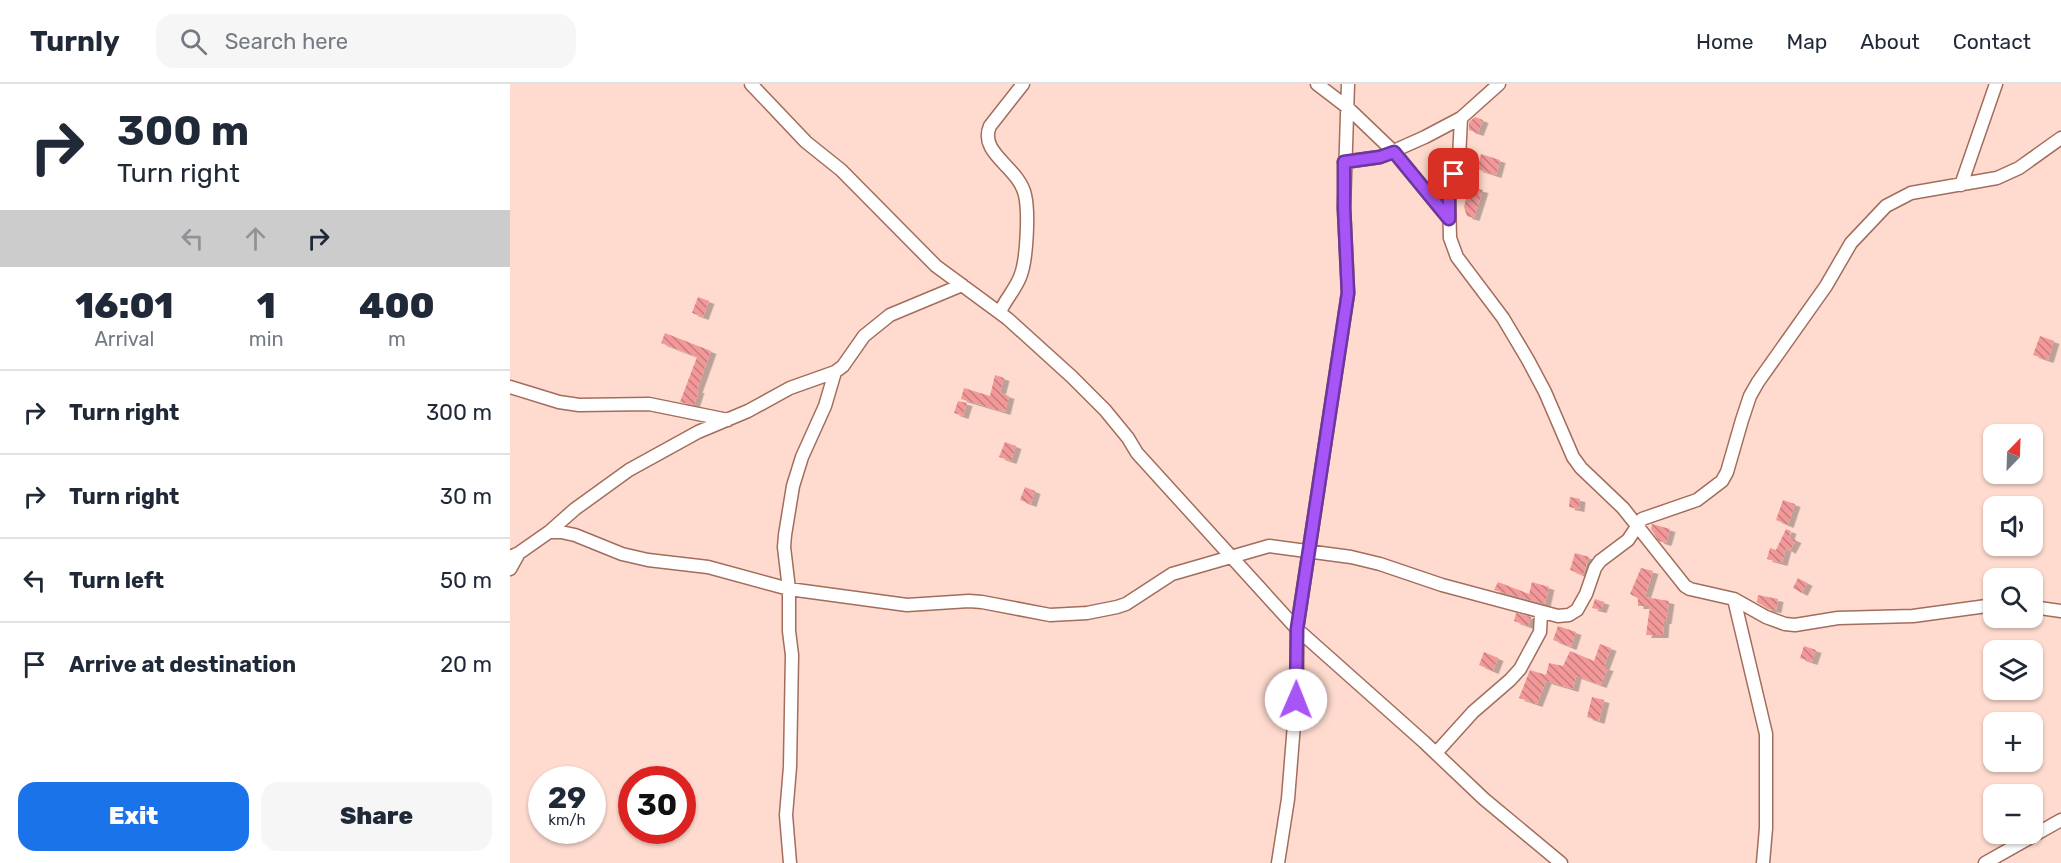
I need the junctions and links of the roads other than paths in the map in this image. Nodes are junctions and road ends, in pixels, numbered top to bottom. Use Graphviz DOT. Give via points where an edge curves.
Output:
graph roads {
  1 [pos="751,84"];
  2 [pos="1023,84"];
  3 [pos="1317,84"];
  4 [pos="1348,84"];
  5 [pos="1499,84"];
  6 [pos="1996,84"];
  7 [pos="1347,106"];
  8 [pos="1461,118"];
  9 [pos="2061,138"];
  10 [pos="1394,152"];
  11 [pos="1344,162"];
  12 [pos="1961,184"];
  13 [pos="1449,219"];
  14 [pos="962,285"];
  15 [pos="1000,312"];
  16 [pos="835,372"];
  17 [pos="510,387"];
  18 [pos="728,420"];
  19 [pos="1636,526"];
  20 [pos="549,532"];
  21 [pos="1308,551"];
  22 [pos="515,555"];
  23 [pos="1233,558"];
  24 [pos="510,569"];
  25 [pos="789,589"];
  26 [pos="1734,599"];
  27 [pos="1983,606"];
  28 [pos="2043,609"];
  29 [pos="2061,611"];
  30 [pos="1541,613"];
  31 [pos="1558,616"];
  32 [pos="1297,629"];
  33 [pos="1539,632"];
  34 [pos="1436,753"];
  35 [pos="2061,820"];
  36 [pos="1276,861"];
  37 [pos="790,863"];
  38 [pos="1562,863"];
  39 [pos="1763,863"];
  40 [pos="1985,863"];
  1 -- 14 [label="street" via="925,256"];
  2 -- 15 [label="street" via="990,126 986,140 1018,177 1027,208 1024,265"];
  3 -- 7 [label="street"];
  4 -- 7 [label="street"];
  5 -- 8 [label="street"];
  6 -- 12 [label="street"];
  7 -- 10 [label="street"];
  7 -- 11 [label="street"];
  8 -- 10 [label="street"];
  8 -- 13 [label="street" via="1459,158 1449,190"];
  9 -- 12 [label="street" via="2007,174"];
  10 -- 11 [label="street"];
  10 -- 13 [label="street"];
  11 -- 21 [label="street" via="1348,293"];
  12 -- 19 [label="street" via="1897,199 1860,232 1750,396 1722,481 1697,500 1652,514"];
  13 -- 19 [label="street" via="1457,257 1516,340 1574,457 1623,507"];
  14 -- 15 [label="street"];
  14 -- 16 [label="street" via="890,315 864,336"];
  15 -- 23 [label="street" via="1089,394"];
  16 -- 18 [label="street" via="790,388"];
  16 -- 25 [label="street" via="802,457 788,509 784,547"];
  17 -- 18 [label="street" via="559,402 649,404"];
  18 -- 20 [label="street" via="629,470"];
  19 -- 26 [label="street" via="1689,589"];
  19 -- 31 [label="street" via="1628,540 1595,568 1577,610"];
  20 -- 22 [label="street"];
  20 -- 25 [label="street" via="575,535 622,554 708,567"];
  21 -- 23 [label="street" via="1269,546"];
  21 -- 30 [label="street" via="1380,564"];
  21 -- 32 [label="street"];
  22 -- 24 [label="street"];
  23 -- 25 [label="street" via="1172,574 1126,604 1086,613 1041,614 969,601 907,605"];
  23 -- 32 [label="street"];
  25 -- 37 [label="street" via="792,655 786,815"];
  26 -- 27 [label="street" via="1766,617 1795,625 1838,618 1913,616"];
  26 -- 39 [label="street" via="1766,734"];
  28 -- 29 [label="street"];
  30 -- 31 [label="street"];
  30 -- 33 [label="street"];
  31 -- 33 [label="street"];
  32 -- 34 [label="street"];
  32 -- 36 [label="street" via="1297,687 1288,799"];
  33 -- 34 [label="street" via="1520,669"];
  34 -- 38 [label="street" via="1484,799"];
  35 -- 40 [label="street"];
}
